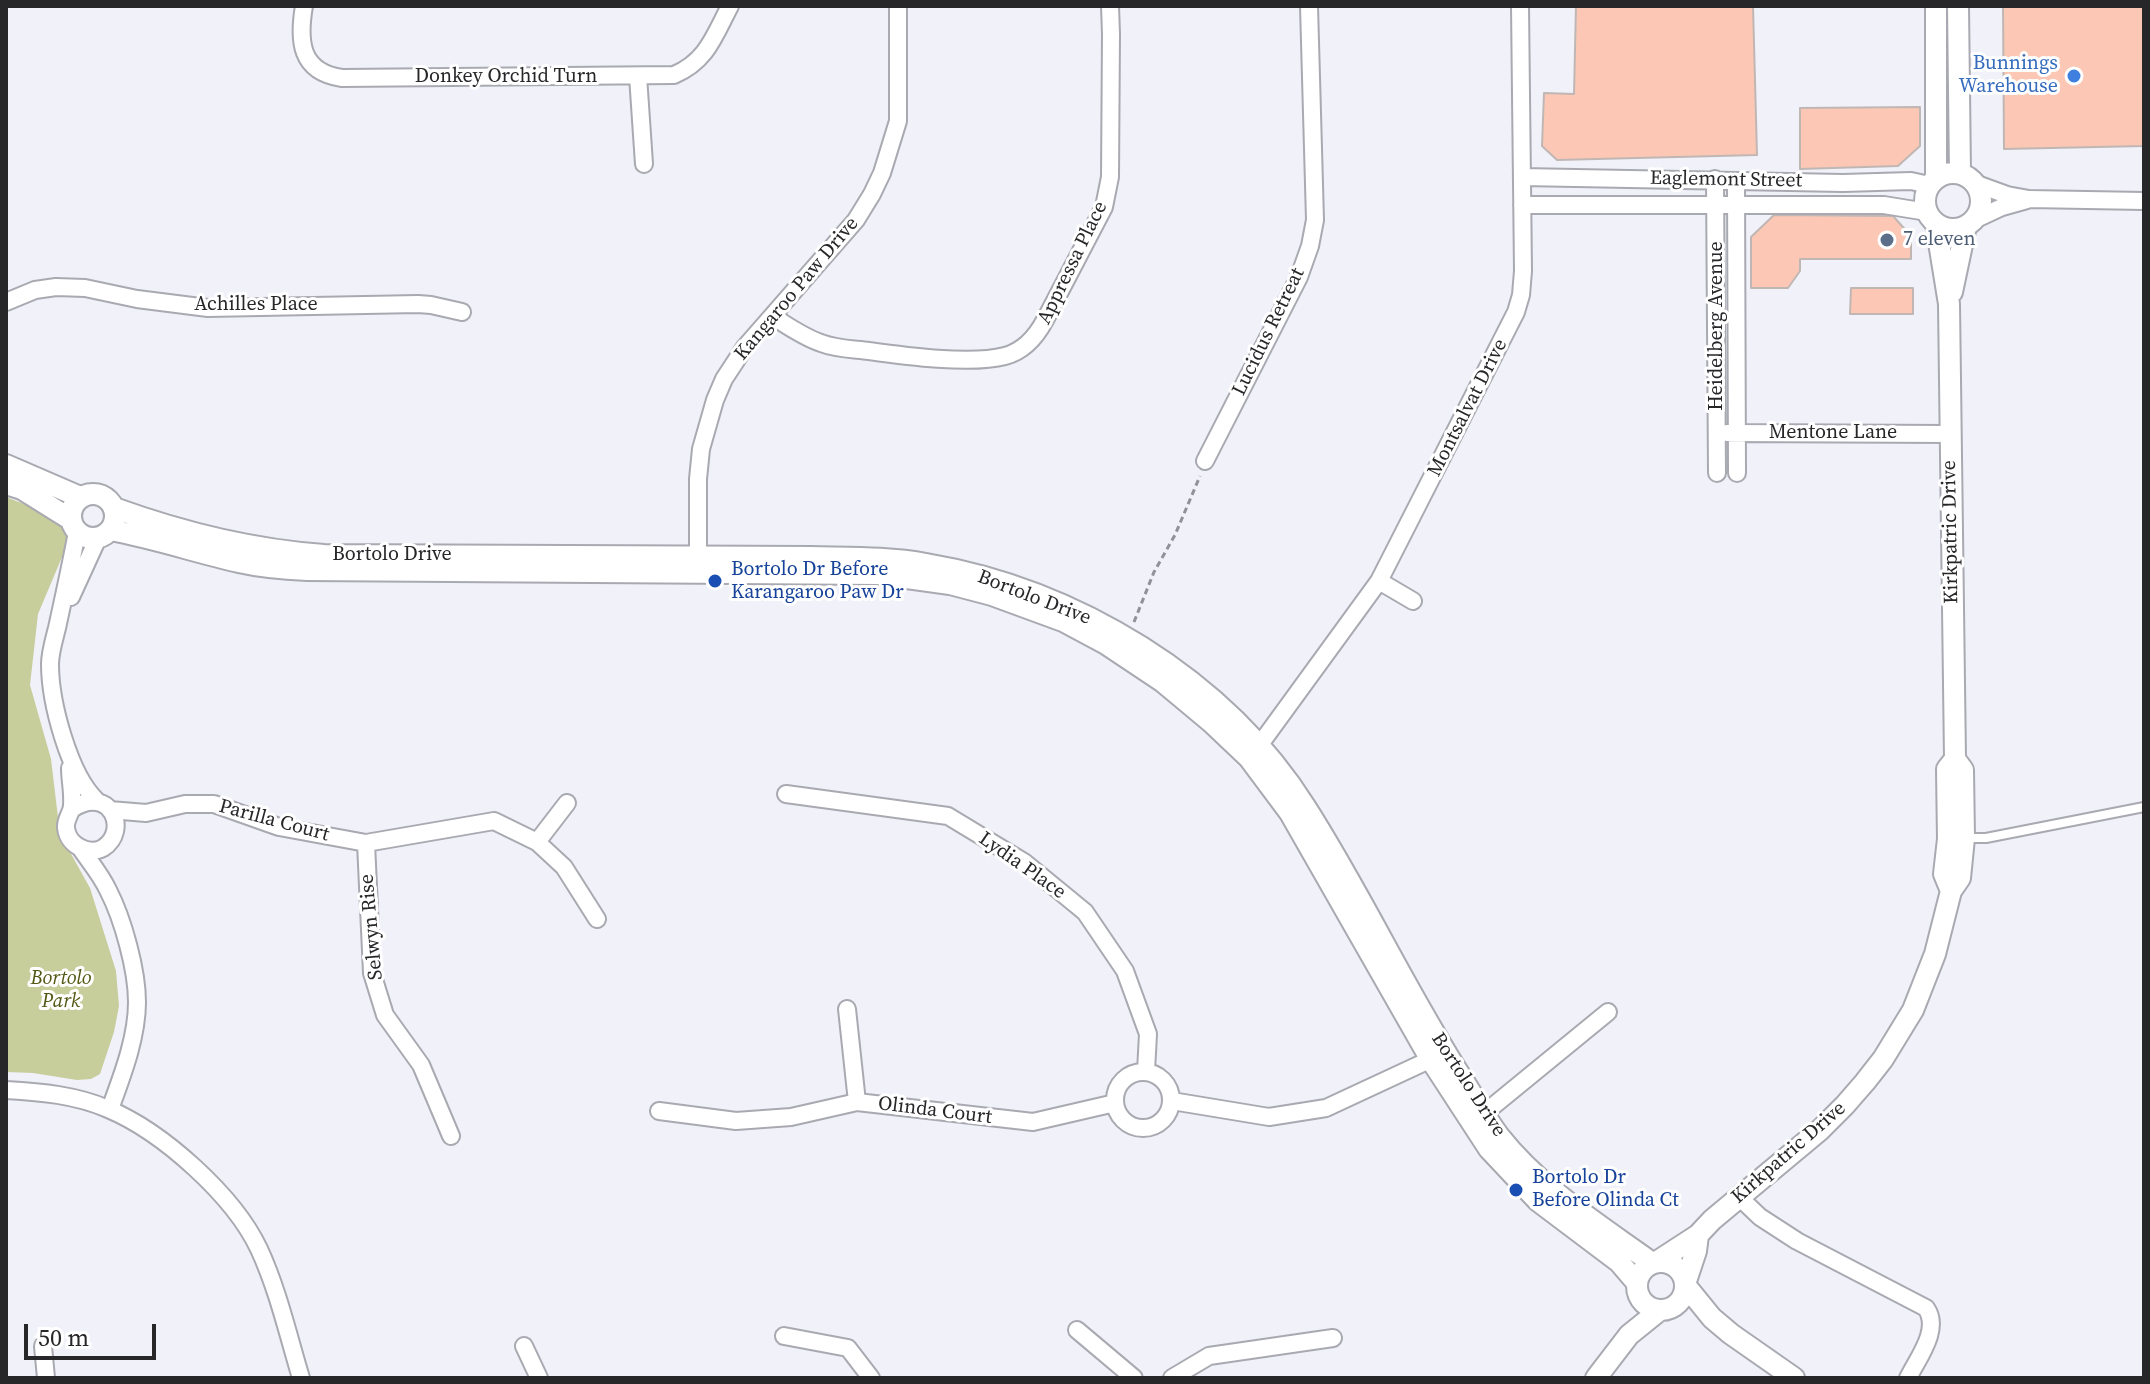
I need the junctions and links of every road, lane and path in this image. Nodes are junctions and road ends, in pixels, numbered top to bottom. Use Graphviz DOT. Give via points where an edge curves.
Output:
graph roads {
  1 [pos="304,6"];
  2 [pos="730,6"];
  3 [pos="898,6"];
  4 [pos="1110,6"];
  5 [pos="1309,6"];
  6 [pos="1520,6"];
  7 [pos="1936,6"];
  8 [pos="1958,6"];
  9 [pos="638,76"];
  10 [pos="644,164"];
  11 [pos="1522,177"];
  12 [pos="1967,178"];
  13 [pos="1715,179"];
  14 [pos="1736,181"];
  15 [pos="1932,181"];
  16 [pos="2029,199"];
  17 [pos="2144,201"];
  18 [pos="1522,205"];
  19 [pos="1716,205"];
  20 [pos="1737,206"];
  21 [pos="1931,218"];
  22 [pos="1969,223"];
  23 [pos="6,302"];
  24 [pos="1949,304"];
  25 [pos="462,312"];
  26 [pos="772,316"];
  27 [pos="1717,432"];
  28 [pos="1736,433"];
  29 [pos="1949,434"];
  30 [pos="1205,461"];
  31 [pos="6,465"];
  32 [pos="1717,473"];
  33 [pos="1737,473"];
  34 [pos="6,484"];
  35 [pos="80,497"];
  36 [pos="114,508"];
  37 [pos="74,525"];
  38 [pos="104,534"];
  39 [pos="698,565"];
  40 [pos="1379,581"];
  41 [pos="1413,601"];
  42 [pos="59,620"];
  43 [pos="1132,627"];
  44 [pos="1254,752"];
  45 [pos="69,759"];
  46 [pos="1955,759"];
  47 [pos="786,794"];
  48 [pos="567,803"];
  49 [pos="1947,805"];
  50 [pos="103,806"];
  51 [pos="2144,807"];
  52 [pos="72,809"];
  53 [pos="146,813"];
  54 [pos="1964,838"];
  55 [pos="111,841"];
  56 [pos="537,842"];
  57 [pos="366,843"];
  58 [pos="81,849"];
  59 [pos="109,891"];
  60 [pos="1951,891"];
  61 [pos="597,919"];
  62 [pos="847,1009"];
  63 [pos="1608,1012"];
  64 [pos="1438,1056"];
  65 [pos="1146,1071"];
  66 [pos="6,1090"];
  67 [pos="1172,1101"];
  68 [pos="857,1102"];
  69 [pos="1115,1103"];
  70 [pos="110,1109"];
  71 [pos="659,1111"];
  72 [pos="1478,1118"];
  73 [pos="451,1136"];
  74 [pos="1739,1197"];
  75 [pos="1698,1235"];
  76 [pos="1655,1262"];
  77 [pos="1686,1284"];
  78 [pos="1638,1290"];
  79 [pos="1665,1310"];
  80 [pos="1712,1318"];
  81 [pos="1077,1330"];
  82 [pos="1629,1335"];
  83 [pos="784,1336"];
  84 [pos="1333,1338"];
  85 [pos="43,1346"];
  86 [pos="524,1346"];
  87 [pos="46,1378"];
  88 [pos="301,1378"];
  89 [pos="539,1378"];
  90 [pos="871,1378"];
  91 [pos="1134,1378"];
  92 [pos="1172,1378"];
  93 [pos="1596,1378"];
  94 [pos="1794,1378"];
  95 [pos="1908,1378"];
  1 -- 9 [label="street, Donkey Orchid Turn" via="301,45 317,70 331,76"];
  2 -- 9 [label="street, Donkey Orchid Turn" via="703,57 689,69"];
  3 -- 26 [label="street, Kangaroo Paw Drive" via="898,121 882,173 856,220"];
  4 -- 26 [label="street, Appressa Place" via="1110,177 1104,207 1030,342 1019,351 989,359 888,354 823,344"];
  5 -- 30 [label="street, Lucidus Retreat" via="1315,220 1310,246"];
  6 -- 11 [label="street, Montsalvat Drive"];
  7 -- 15 [label="street"];
  8 -- 12 [label="street"];
  9 -- 10 [label="street"];
  11 -- 13 [label="street, Eaglemont Street"];
  11 -- 18 [label="street, Montsalvat Drive"];
  12 -- 15 [label="street" via="1952,172"];
  12 -- 16 [label="street"];
  12 -- 22 [label="street" via="1981,200"];
  13 -- 14 [label="street, Eaglemont Street"];
  13 -- 19 [label="street, Heidelberg Avenue"];
  14 -- 15 [label="street, Eaglemont Street"];
  14 -- 20 [label="street, Heidelberg Avenue"];
  15 -- 21 [label="street" via="1925,193"];
  16 -- 17 [label="street"];
  16 -- 22 [label="street"];
  18 -- 19 [label="street, Eaglemont Street"];
  18 -- 40 [label="street, Montsalvat Drive" via="1523,271 1516,312"];
  19 -- 20 [label="street, Eaglemont Street"];
  19 -- 27 [label="street, Heidelberg Avenue"];
  20 -- 21 [label="street, Eaglemont Street" via="1884,205"];
  20 -- 28 [label="street, Heidelberg Avenue"];
  21 -- 22 [label="street" via="1951,229"];
  21 -- 24 [label="street, Kirkpatric Drive"];
  22 -- 24 [label="street, Kirkpatric Drive"];
  23 -- 25 [label="street, Achilles Place" via="35,290 70,287 208,308 418,304"];
  24 -- 29 [label="street, Kirkpatric Drive"];
  26 -- 39 [label="street, Kangaroo Paw Drive" via="724,379 706,427 698,479"];
  27 -- 28 [label="street, Mentone Lane"];
  27 -- 32 [label="street, Heidelberg Avenue"];
  28 -- 29 [label="street, Mentone Lane"];
  28 -- 33 [label="street, Heidelberg Avenue"];
  29 -- 46 [label="street, Kirkpatric Drive"];
  30 -- 43 [label="path"];
  31 -- 35 [label="street"];
  32 -- 33 [label="lane"];
  34 -- 37 [label="street"];
  35 -- 36 [label="street" via="100,494"];
  35 -- 37 [label="street" via="72,506"];
  36 -- 38 [label="street" via="114,523"];
  36 -- 39 [label="street, Bortolo Drive" via="157,524 280,552"];
  37 -- 38 [label="street" via="83,536"];
  37 -- 42 [label="street"];
  38 -- 39 [label="street, Bortolo Drive" via="147,536 238,562 295,570"];
  38 -- 42 [label="street"];
  39 -- 44 [label="street, Bortolo Drive" via="878,574 950,584 1028,607 1097,639"];
  40 -- 41 [label="street"];
  40 -- 44 [label="street, Montsalvat Drive"];
  42 -- 45 [label="street" via="49,662"];
  44 -- 64 [label="street, Bortolo Drive"];
  45 -- 50 [label="street" via="87,792"];
  45 -- 52 [label="street"];
  46 -- 49 [label="street, Kirkpatric Drive" via="1947,769"];
  46 -- 54 [label="street, Kirkpatric Drive" via="1963,770"];
  47 -- 65 [label="street, Lydia Place" via="948,816 1024,862 1085,912 1125,971 1148,1034"];
  48 -- 56 [label="street"];
  49 -- 54 [label="lane"];
  49 -- 60 [label="street, Kirkpatric Drive" via="1944,874"];
  50 -- 52 [label="street" via="84,802"];
  50 -- 53 [label="street, Parilla Court"];
  50 -- 55 [label="street" via="116,821"];
  51 -- 54 [label="lane"];
  52 -- 58 [label="street" via="66,828"];
  53 -- 55 [label="street, Parilla Court"];
  53 -- 57 [label="street, Parilla Court" via="214,804 279,827"];
  54 -- 60 [label="street, Kirkpatric Drive" via="1960,878"];
  55 -- 58 [label="street" via="95,851"];
  55 -- 59 [label="street"];
  56 -- 57 [label="street, Parilla Court" via="494,821"];
  56 -- 61 [label="street, Parilla Court" via="564,867"];
  57 -- 73 [label="street, Selwyn Rise" via="372,973 385,1015 421,1065"];
  58 -- 59 [label="street"];
  59 -- 70 [label="street" via="136,980 137,1005"];
  60 -- 74 [label="street, Kirkpatric Drive" via="1913,1010 1883,1059 1820,1130"];
  62 -- 68 [label="street"];
  63 -- 72 [label="street"];
  64 -- 67 [label="street" via="1326,1108 1269,1117"];
  64 -- 72 [label="street, Bortolo Drive"];
  65 -- 67 [label="street" via="1168,1085"];
  65 -- 69 [label="street" via="1126,1076"];
  66 -- 70 [label="street" via="45,1093"];
  67 -- 69 [label="street" via="1164,1121 1151,1128 1124,1121"];
  68 -- 69 [label="street, Olinda Court" via="1033,1122"];
  68 -- 71 [label="street, Olinda Court" via="791,1117 736,1121"];
  70 -- 88 [label="street" via="186,1160 245,1225 269,1275"];
  72 -- 76 [label="street, Bortolo Drive" via="1548,1188"];
  72 -- 78 [label="street, Bortolo Drive" via="1489,1149 1538,1201 1619,1262"];
  74 -- 75 [label="street, Kirkpatric Drive"];
  74 -- 95 [label="street" via="1797,1241 1926,1308 1932,1332"];
  75 -- 76 [label="street, Kirkpatric Drive"];
  75 -- 77 [label="street"];
  76 -- 77 [label="street" via="1673,1264"];
  76 -- 78 [label="street" via="1642,1271"];
  77 -- 79 [label="street" via="1681,1301"];
  77 -- 80 [label="street"];
  78 -- 79 [label="street" via="1648,1306"];
  78 -- 82 [label="street"];
  79 -- 80 [label="street"];
  79 -- 82 [label="street"];
  80 -- 94 [label="street"];
  81 -- 91 [label="street"];
  82 -- 93 [label="street"];
  83 -- 90 [label="street" via="848,1348"];
  84 -- 92 [label="street" via="1209,1356"];
  85 -- 87 [label="street"];
  86 -- 89 [label="street"];
}
